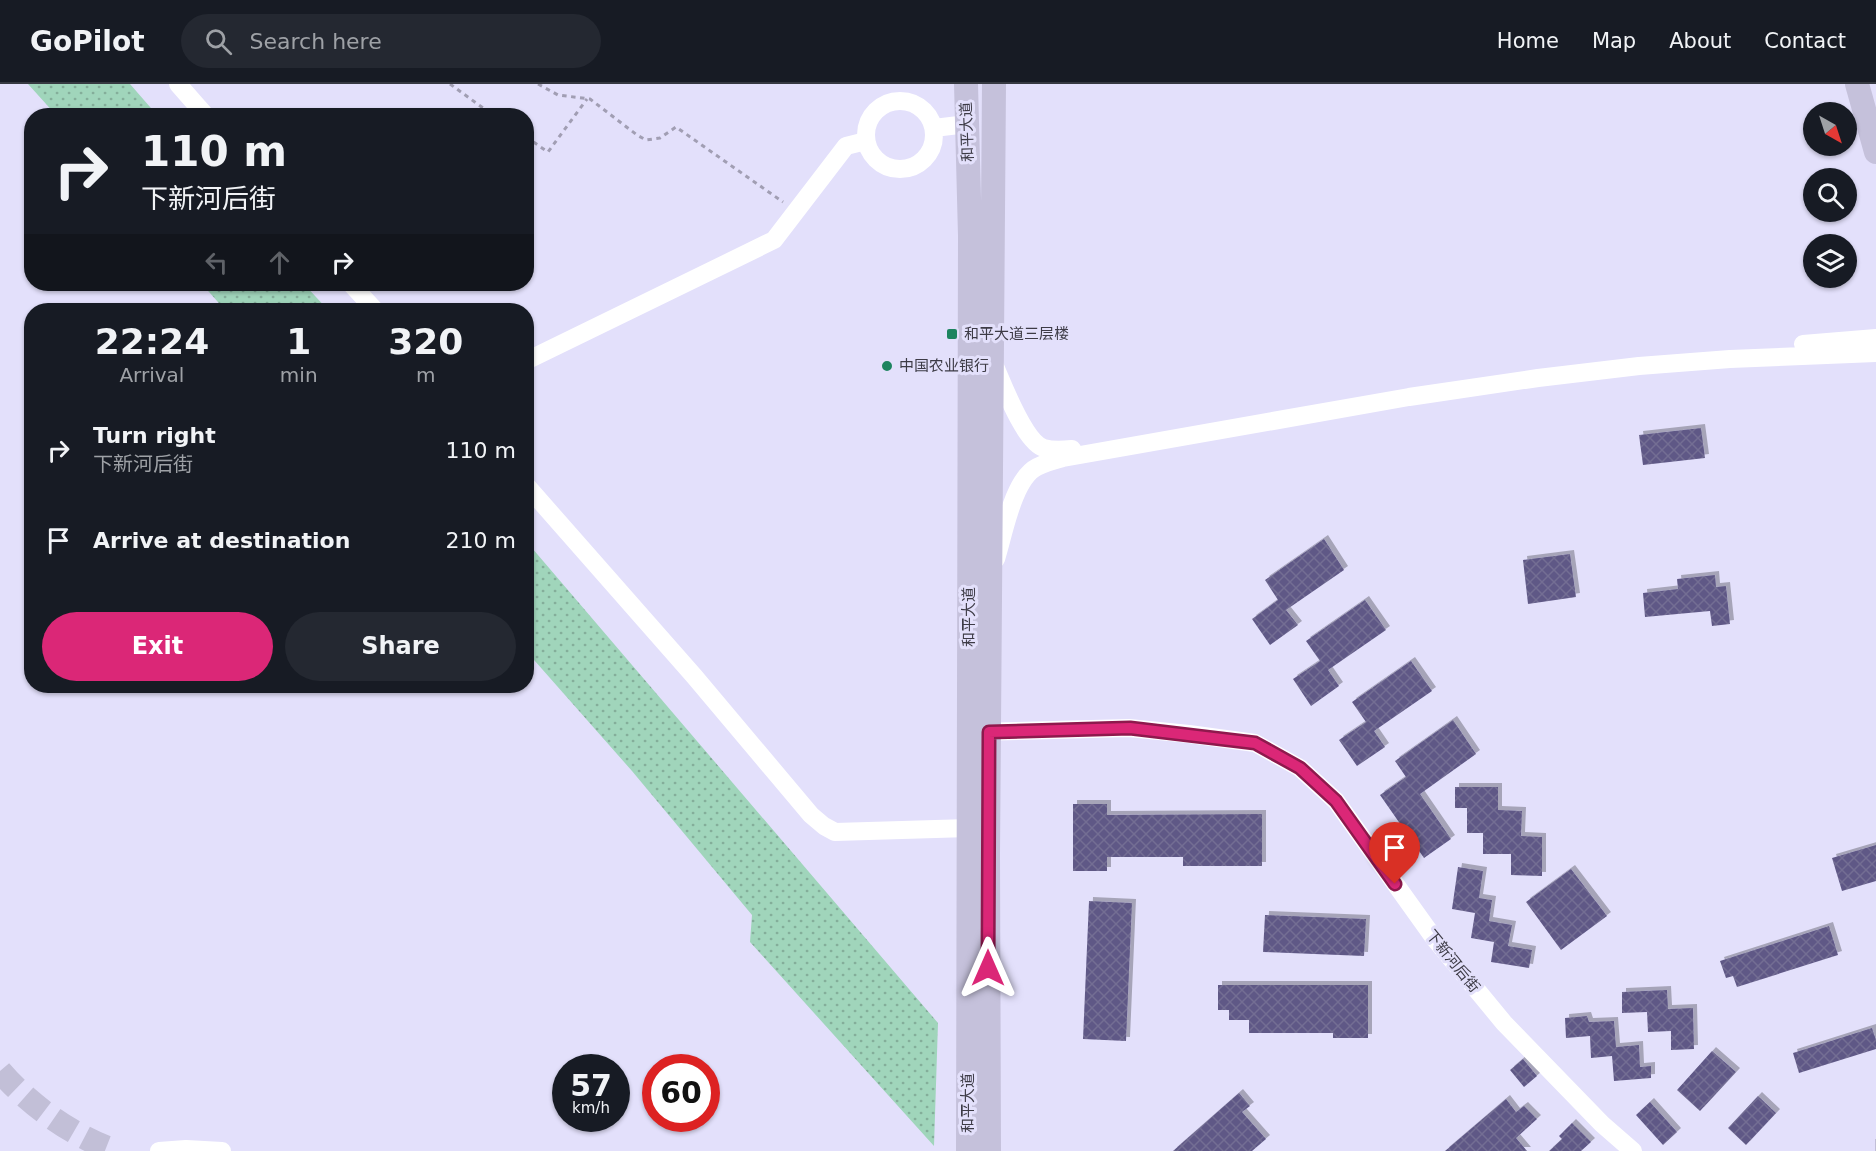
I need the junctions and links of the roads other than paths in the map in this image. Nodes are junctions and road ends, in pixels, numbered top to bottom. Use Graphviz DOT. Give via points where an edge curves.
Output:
graph roads {
  1 [pos="178,84"];
  2 [pos="966,84"];
  3 [pos="994,84"];
  4 [pos="1857,84"];
  5 [pos="199,108"];
  6 [pos="967,130"];
  7 [pos="934,133"];
  8 [pos="866,141"];
  9 [pos="1876,152"];
  10 [pos="357,291"];
  11 [pos="369,303"];
  12 [pos="1876,338"];
  13 [pos="1876,353"];
  14 [pos="534,358"];
  15 [pos="992,359"];
  16 [pos="534,494"];
  17 [pos="990,587"];
  18 [pos="979,732"];
  19 [pos="969,834"];
  20 [pos="159,1151"];
  21 [pos="222,1151"];
  22 [pos="968,1151"];
  23 [pos="989,1151"];
  24 [pos="1634,1151"];
  1 -- 5 [label="street"];
  2 -- 6 [label="main road, 和平大道"];
  3 -- 15 [label="main road, 和平大道"];
  4 -- 9 [label="main road"];
  6 -- 7 [label="street"];
  6 -- 18 [label="main road, 和平大道"];
  7 -- 8 [label="street" via="932,146 922,161 906,169 880,163"];
  7 -- 8 [label="street" via="926,112 919,106 894,101 871,115"];
  8 -- 14 [label="street" via="846,147 774,240"];
  10 -- 11 [label="street"];
  12 -- 15 [label="street" via="1572,366 1061,450 1043,448 1033,440"];
  13 -- 17 [label="street" via="1730,359 1538,378 1064,458 1036,467 1023,478 1008,517"];
  15 -- 17 [label="main road, 和平大道"];
  16 -- 19 [label="street" via="824,826 835,832"];
  17 -- 18 [label="main road, 和平大道"];
  18 -- 19 [label="main road, 和平大道"];
  18 -- 23 [label="main road, 和平大道"];
  18 -- 24 [label="street, 下新河后街" via="1130,728 1189,734 1255,743 1300,768 1336,801 1434,938 1504,1023 1602,1124"];
  19 -- 22 [label="main road, 和平大道"];
  20 -- 21 [label="street"];
}
